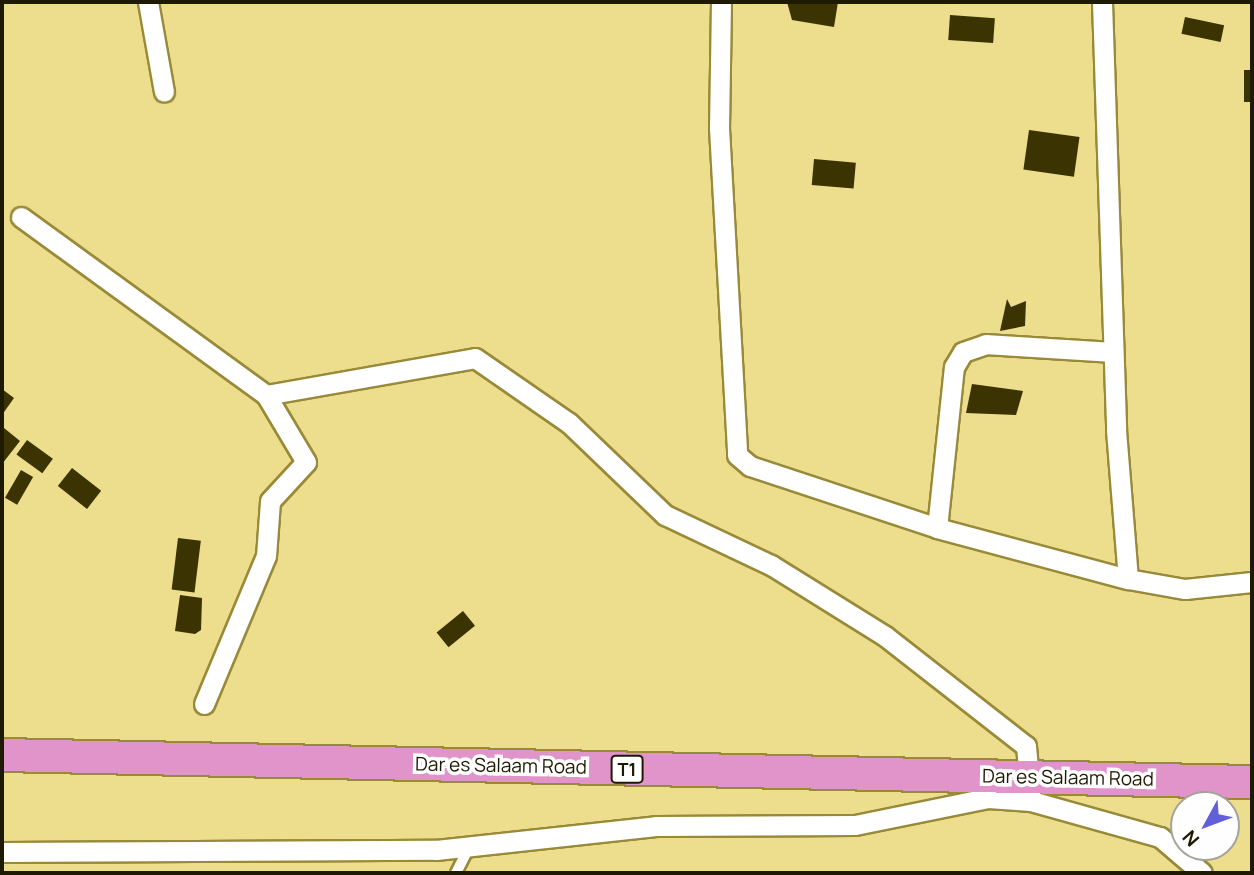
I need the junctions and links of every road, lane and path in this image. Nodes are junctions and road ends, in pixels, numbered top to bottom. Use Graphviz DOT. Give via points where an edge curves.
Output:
graph roads {
  1 [pos="148,2"];
  2 [pos="721,2"];
  3 [pos="1102,2"];
  4 [pos="164,92"];
  5 [pos="21,217"];
  6 [pos="1112,352"];
  7 [pos="266,395"];
  8 [pos="937,528"];
  9 [pos="1128,579"];
  10 [pos="1252,582"];
  11 [pos="204,704"];
  12 [pos="2,755"];
  13 [pos="1252,782"];
  14 [pos="1030,789"];
  15 [pos="469,847"];
  16 [pos="2,852"];
  17 [pos="456,873"];
  18 [pos="1202,873"];
  1 -- 4 [label="street"];
  2 -- 8 [label="street" via="719,128 732,447 750,466"];
  3 -- 6 [label="street"];
  5 -- 7 [label="street"];
  6 -- 8 [label="street" via="986,344 963,352 954,367"];
  6 -- 9 [label="street"];
  7 -- 11 [label="street" via="306,462 270,501 266,556"];
  7 -- 14 [label="street" via="475,358 569,424 665,515 771,565 884,636 1026,746"];
  8 -- 9 [label="street"];
  9 -- 10 [label="street" via="1185,589"];
  12 -- 14 [label="highway, Dar es Salaam Road / T1"];
  13 -- 14 [label="highway, Dar es Salaam Road / T1"];
  14 -- 15 [label="street" via="855,825 656,826"];
  14 -- 18 [label="street" via="1160,837"];
  15 -- 16 [label="street"];
  15 -- 17 [label="lane"];
}
